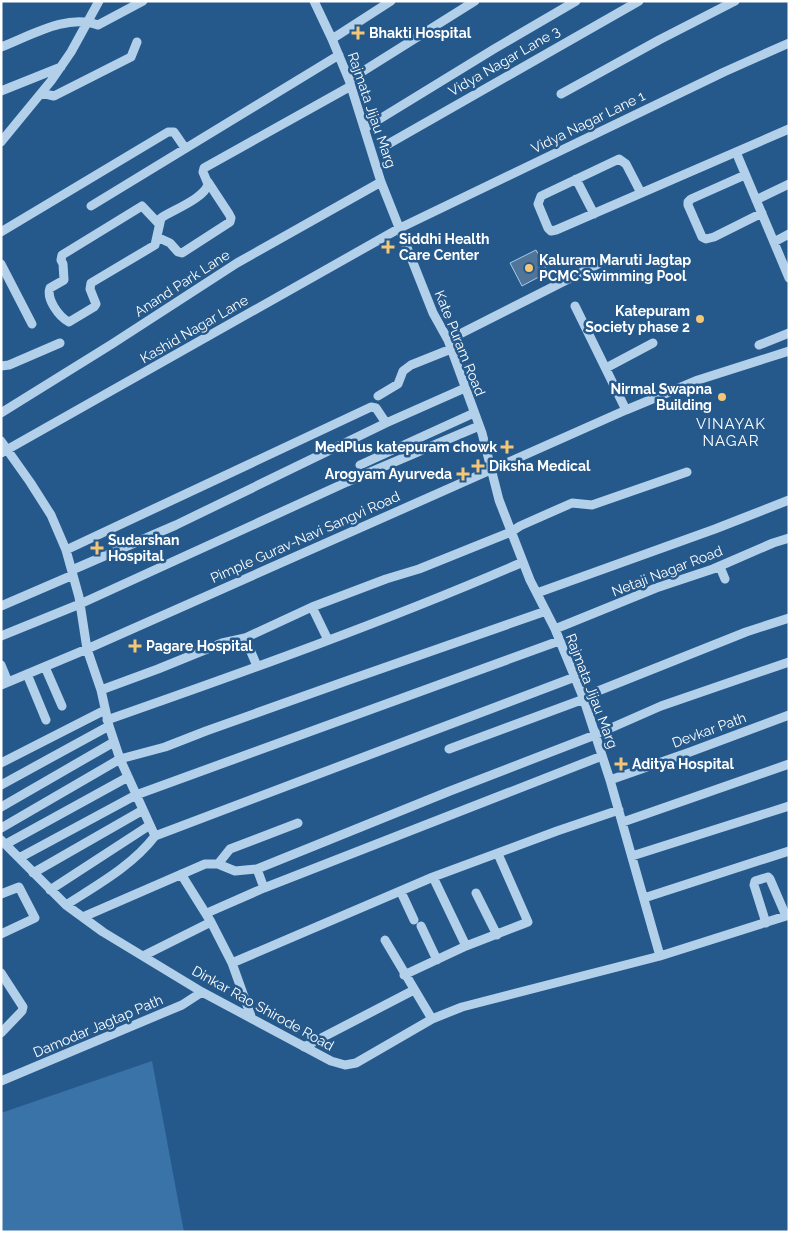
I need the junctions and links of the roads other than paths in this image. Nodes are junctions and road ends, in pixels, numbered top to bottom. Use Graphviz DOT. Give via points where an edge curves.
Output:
graph roads {
  1 [pos="99,1"];
  2 [pos="142,1"];
  3 [pos="314,1"];
  4 [pos="391,1"];
  5 [pos="475,1"];
  6 [pos="576,1"];
  7 [pos="639,1"];
  8 [pos="735,1"];
  9 [pos="88,22"];
  10 [pos="332,39"];
  11 [pos="137,42"];
  12 [pos="789,43"];
  13 [pos="1,47"];
  14 [pos="339,55"];
  15 [pos="61,67"];
  16 [pos="350,83"];
  17 [pos="1,91"];
  18 [pos="41,93"];
  19 [pos="561,94"];
  20 [pos="365,128"];
  21 [pos="789,129"];
  22 [pos="1,142"];
  23 [pos="383,146"];
  24 [pos="185,148"];
  25 [pos="736,152"];
  26 [pos="745,175"];
  27 [pos="576,179"];
  28 [pos="208,182"];
  29 [pos="381,182"];
  30 [pos="789,184"];
  31 [pos="640,193"];
  32 [pos="756,200"];
  33 [pos="91,206"];
  34 [pos="762,213"];
  35 [pos="594,214"];
  36 [pos="159,224"];
  37 [pos="400,228"];
  38 [pos="1,232"];
  39 [pos="789,234"];
  40 [pos="157,238"];
  41 [pos="774,242"];
  42 [pos="608,259"];
  43 [pos="1,264"];
  44 [pos="789,278"];
  45 [pos="575,306"];
  46 [pos="32,324"];
  47 [pos="789,333"];
  48 [pos="60,343"];
  49 [pos="653,343"];
  50 [pos="449,344"];
  51 [pos="759,344"];
  52 [pos="789,351"];
  53 [pos="1,366"];
  54 [pos="606,368"];
  55 [pos="465,388"];
  56 [pos="378,396"];
  57 [pos="626,410"];
  58 [pos="1,413"];
  59 [pos="474,413"];
  60 [pos="386,423"];
  61 [pos="479,426"];
  62 [pos="1,441"];
  63 [pos="4,451"];
  64 [pos="360,465"];
  65 [pos="492,470"];
  66 [pos="687,472"];
  67 [pos="789,500"];
  68 [pos="511,532"];
  69 [pos="789,538"];
  70 [pos="66,550"];
  71 [pos="523,562"];
  72 [pos="720,566"];
  73 [pos="73,573"];
  74 [pos="725,579"];
  75 [pos="537,593"];
  76 [pos="80,604"];
  77 [pos="1,606"];
  78 [pos="312,607"];
  79 [pos="546,612"];
  80 [pos="789,618"];
  81 [pos="554,629"];
  82 [pos="1,636"];
  83 [pos="245,638"];
  84 [pos="328,640"];
  85 [pos="559,641"];
  86 [pos="87,649"];
  87 [pos="789,662"];
  88 [pos="1,665"];
  89 [pos="257,666"];
  90 [pos="45,667"];
  91 [pos="27,674"];
  92 [pos="575,677"];
  93 [pos="5,683"];
  94 [pos="101,690"];
  95 [pos="584,698"];
  96 [pos="62,706"];
  97 [pos="789,715"];
  98 [pos="107,719"];
  99 [pos="46,720"];
  100 [pos="595,736"];
  101 [pos="114,742"];
  102 [pos="449,749"];
  103 [pos="602,756"];
  104 [pos="120,759"];
  105 [pos="1,763"];
  106 [pos="789,764"];
  107 [pos="128,777"];
  108 [pos="610,780"];
  109 [pos="1,785"];
  110 [pos="136,795"];
  111 [pos="789,806"];
  112 [pos="1,807"];
  113 [pos="143,810"];
  114 [pos="619,810"];
  115 [pos="622,822"];
  116 [pos="298,823"];
  117 [pos="150,825"];
  118 [pos="1,828"];
  119 [pos="155,836"];
  120 [pos="4,842"];
  121 [pos="789,851"];
  122 [pos="498,854"];
  123 [pos="632,856"];
  124 [pos="19,858"];
  125 [pos="218,864"];
  126 [pos="257,869"];
  127 [pos="33,873"];
  128 [pos="181,874"];
  129 [pos="433,878"];
  130 [pos="264,888"];
  131 [pos="50,890"];
  132 [pos="401,892"];
  133 [pos="476,893"];
  134 [pos="1,894"];
  135 [pos="644,898"];
  136 [pos="66,905"];
  137 [pos="207,913"];
  138 [pos="788,916"];
  139 [pos="83,917"];
  140 [pos="212,922"];
  141 [pos="766,922"];
  142 [pos="1,934"];
  143 [pos="497,935"];
  144 [pos="385,940"];
  145 [pos="466,946"];
  146 [pos="143,956"];
  147 [pos="660,956"];
  148 [pos="437,960"];
  149 [pos="232,962"];
  150 [pos="1,973"];
  151 [pos="404,974"];
  152 [pos="414,990"];
  153 [pos="202,992"];
  154 [pos="432,1018"];
  155 [pos="252,1019"];
  156 [pos="1,1033"];
  157 [pos="304,1047"];
  158 [pos="1,1081"];
  1 -- 9 [label="street"];
  2 -- 9 [label="street" via="98,25"];
  3 -- 10 [label="street, Rajmata Jijau Marg"];
  4 -- 10 [label="street"];
  5 -- 16 [label="street"];
  6 -- 20 [label="street"];
  7 -- 23 [label="street, Vidya Nagar Lane 3"];
  8 -- 19 [label="street"];
  9 -- 13 [label="street" via="50,27"];
  9 -- 15 [label="street"];
  10 -- 14 [label="street, Rajmata Jijau Marg"];
  11 -- 18 [label="street" via="131,57 54,96"];
  12 -- 37 [label="street, Vidya Nagar Lane 1"];
  14 -- 16 [label="street, Rajmata Jijau Marg"];
  14 -- 24 [label="street"];
  15 -- 17 [label="street"];
  15 -- 18 [label="street"];
  16 -- 20 [label="street, Rajmata Jijau Marg"];
  16 -- 28 [label="street" via="204,168"];
  18 -- 22 [label="street"];
  20 -- 29 [label="street, Rajmata Jijau Marg"];
  21 -- 25 [label="street"];
  24 -- 33 [label="street"];
  24 -- 38 [label="street" via="174,132 168,132"];
  25 -- 26 [label="street"];
  25 -- 31 [label="street"];
  26 -- 32 [label="street"];
  26 -- 34 [label="street" via="688,202 698,229 702,237 710,238"];
  27 -- 31 [label="street" via="619,159 626,164"];
  27 -- 35 [label="street"];
  27 -- 35 [label="street" via="538,199 545,224 551,231 556,230"];
  28 -- 36 [label="street" via="206,190 199,196 161,218"];
  28 -- 40 [label="street" via="229,214 230,222 182,253"];
  29 -- 37 [label="street, Rajmata Jijau Marg"];
  29 -- 58 [label="street, Anand Park Lane" via="237,263"];
  30 -- 32 [label="street"];
  31 -- 35 [label="street"];
  32 -- 34 [label="street"];
  34 -- 41 [label="street"];
  36 -- 40 [label="street"];
  36 -- 40 [label="street" via="142,206 62,255 64,280 50,288 50,301 69,322 96,304 91,283 155,245"];
  37 -- 50 [label="street, Kate Puram Road" via="433,313"];
  37 -- 63 [label="street, Kashid Nagar Lane"];
  39 -- 41 [label="street"];
  41 -- 44 [label="street"];
  42 -- 50 [label="street"];
  43 -- 46 [label="street"];
  45 -- 54 [label="street"];
  47 -- 51 [label="street"];
  48 -- 53 [label="street"];
  49 -- 54 [label="street"];
  50 -- 55 [label="street, Kate Puram Road"];
  50 -- 56 [label="street" via="403,370 398,384"];
  52 -- 57 [label="street, Pimple Gurav-Navi Sangvi Road" via="698,380"];
  54 -- 57 [label="street"];
  55 -- 59 [label="street, Kate Puram Road"];
  55 -- 60 [label="street"];
  57 -- 65 [label="street, Pimple Gurav-Navi Sangvi Road"];
  59 -- 61 [label="street, Kate Puram Road"];
  59 -- 64 [label="street"];
  60 -- 70 [label="street" via="376,408 371,407"];
  60 -- 73 [label="street"];
  61 -- 65 [label="street, Kate Puram Road"];
  61 -- 76 [label="street" via="347,482"];
  62 -- 63 [label="street"];
  63 -- 70 [label="street" via="51,515"];
  65 -- 68 [label="street, Rajmata Jijau Marg"];
  65 -- 86 [label="street, Pimple Gurav-Navi Sangvi Road"];
  66 -- 68 [label="street" via="592,505 572,503"];
  67 -- 75 [label="street"];
  68 -- 71 [label="street, Rajmata Jijau Marg"];
  68 -- 78 [label="street"];
  69 -- 72 [label="street, Netaji Nagar Road"];
  70 -- 73 [label="street"];
  71 -- 75 [label="street, Rajmata Jijau Marg"];
  71 -- 84 [label="street"];
  72 -- 74 [label="street"];
  72 -- 81 [label="street, Netaji Nagar Road"];
  73 -- 76 [label="street"];
  73 -- 77 [label="street"];
  75 -- 79 [label="street, Rajmata Jijau Marg"];
  76 -- 82 [label="street"];
  76 -- 86 [label="street"];
  78 -- 83 [label="street"];
  78 -- 84 [label="street"];
  79 -- 81 [label="street, Rajmata Jijau Marg"];
  79 -- 104 [label="street" via="165,747"];
  80 -- 95 [label="street" via="720,642"];
  81 -- 85 [label="street, Rajmata Jijau Marg"];
  83 -- 89 [label="street"];
  83 -- 94 [label="street" via="222,643"];
  84 -- 89 [label="street"];
  85 -- 92 [label="street, Rajmata Jijau Marg"];
  85 -- 110 [label="street"];
  86 -- 90 [label="street, Pimple Gurav-Navi Sangvi Road"];
  86 -- 94 [label="street"];
  87 -- 100 [label="street" via="661,706"];
  88 -- 93 [label="street"];
  89 -- 98 [label="street"];
  90 -- 91 [label="street, Pimple Gurav-Navi Sangvi Road"];
  90 -- 96 [label="street"];
  91 -- 93 [label="street, Pimple Gurav-Navi Sangvi Road"];
  91 -- 99 [label="street"];
  92 -- 95 [label="street, Rajmata Jijau Marg"];
  92 -- 119 [label="street"];
  94 -- 98 [label="street"];
  95 -- 100 [label="street, Rajmata Jijau Marg"];
  95 -- 102 [label="street"];
  97 -- 108 [label="street, Devkar Path"];
  98 -- 101 [label="street"];
  98 -- 105 [label="street"];
  98 -- 109 [label="street"];
  100 -- 103 [label="street, Rajmata Jijau Marg"];
  100 -- 126 [label="street"];
  101 -- 104 [label="street"];
  101 -- 112 [label="street"];
  103 -- 108 [label="street, Rajmata Jijau Marg"];
  103 -- 130 [label="street"];
  104 -- 107 [label="street"];
  104 -- 118 [label="street"];
  106 -- 115 [label="street"];
  107 -- 110 [label="street"];
  107 -- 120 [label="street"];
  108 -- 114 [label="street, Rajmata Jijau Marg"];
  110 -- 113 [label="street"];
  110 -- 124 [label="street"];
  111 -- 123 [label="street"];
  113 -- 117 [label="street"];
  113 -- 127 [label="street"];
  114 -- 115 [label="street, Rajmata Jijau Marg"];
  114 -- 122 [label="street"];
  115 -- 123 [label="street, Rajmata Jijau Marg"];
  116 -- 125 [label="street" via="230,849"];
  117 -- 119 [label="street"];
  117 -- 131 [label="street"];
  119 -- 136 [label="street" via="118,872"];
  120 -- 124 [label="street, Dinkar Rao Shirode Road"];
  121 -- 135 [label="street"];
  122 -- 129 [label="street"];
  122 -- 143 [label="street" via="528,922"];
  123 -- 135 [label="street, Rajmata Jijau Marg"];
  124 -- 127 [label="street, Dinkar Rao Shirode Road"];
  125 -- 126 [label="street" via="235,871"];
  125 -- 128 [label="street" via="205,864"];
  126 -- 130 [label="street"];
  127 -- 131 [label="street, Dinkar Rao Shirode Road"];
  128 -- 137 [label="street"];
  128 -- 139 [label="street"];
  129 -- 132 [label="street"];
  129 -- 145 [label="street"];
  130 -- 137 [label="street"];
  131 -- 136 [label="street, Dinkar Rao Shirode Road"];
  132 -- 148 [label="street"];
  132 -- 149 [label="street"];
  133 -- 143 [label="street"];
  134 -- 142 [label="street" via="19,886 35,918"];
  135 -- 147 [label="street, Rajmata Jijau Marg"];
  136 -- 139 [label="street, Dinkar Rao Shirode Road"];
  137 -- 140 [label="street"];
  138 -- 141 [label="street, Dinkar Rao Shirode Road"];
  138 -- 141 [label="street" via="770,879 765,877 754,884"];
  139 -- 146 [label="street, Dinkar Rao Shirode Road"];
  140 -- 146 [label="street"];
  140 -- 149 [label="street"];
  141 -- 147 [label="street, Dinkar Rao Shirode Road"];
  143 -- 145 [label="street"];
  144 -- 151 [label="street"];
  145 -- 148 [label="street"];
  146 -- 153 [label="street, Dinkar Rao Shirode Road"];
  147 -- 154 [label="street, Dinkar Rao Shirode Road" via="482,1001"];
  148 -- 151 [label="street"];
  149 -- 155 [label="street"];
  150 -- 156 [label="street" via="23,1007"];
  151 -- 152 [label="street"];
  152 -- 154 [label="street"];
  152 -- 157 [label="street"];
  153 -- 155 [label="street, Dinkar Rao Shirode Road"];
  153 -- 158 [label="street, Damodar Jagtap Path" via="182,1006"];
  154 -- 157 [label="street, Dinkar Rao Shirode Road" via="356,1063 345,1065 331,1061"];
  155 -- 157 [label="street, Dinkar Rao Shirode Road"];
}
